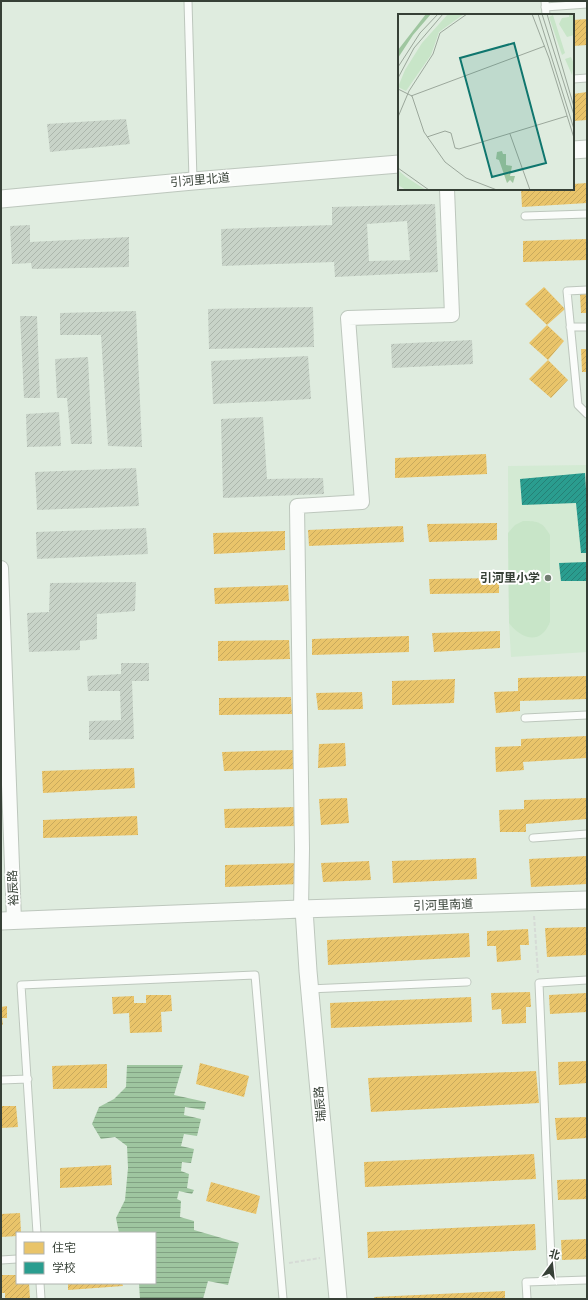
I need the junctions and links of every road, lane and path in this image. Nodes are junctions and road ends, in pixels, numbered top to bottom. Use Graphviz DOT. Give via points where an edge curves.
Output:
graph roads {
  1 [pos="188,1"];
  2 [pos="545,4"];
  3 [pos="587,4"];
  4 [pos="546,14"];
  5 [pos="587,78"];
  6 [pos="574,79"];
  7 [pos="587,149"];
  8 [pos="574,150"];
  9 [pos="398,164"];
  10 [pos="193,181"];
  11 [pos="447,190"];
  12 [pos="1,199"];
  13 [pos="587,214"];
  14 [pos="524,216"];
  15 [pos="587,290"];
  16 [pos="587,327"];
  17 [pos="570,328"];
  18 [pos="587,414"];
  19 [pos="1,568"];
  20 [pos="587,715"];
  21 [pos="525,718"];
  22 [pos="5,764"];
  23 [pos="587,834"];
  24 [pos="533,838"];
  25 [pos="587,900"];
  26 [pos="534,902"];
  27 [pos="301,909"];
  28 [pos="7,920"];
  29 [pos="587,980"];
  30 [pos="467,982"];
  31 [pos="539,983"];
  32 [pos="307,989"];
  33 [pos="28,1079"];
  34 [pos="1,1080"];
  35 [pos="37,1232"];
  36 [pos="326,1258"];
  37 [pos="16,1259"];
  38 [pos="1,1260"];
  39 [pos="280,1264"];
  40 [pos="587,1280"];
  41 [pos="552,1281"];
  42 [pos="40,1284"];
  43 [pos="41,1299"];
  44 [pos="283,1299"];
  45 [pos="330,1299"];
  46 [pos="338,1299"];
  47 [pos="527,1299"];
  1 -- 10 [label="lane"];
  2 -- 3 [label="lane"];
  2 -- 4 [label="lane"];
  5 -- 6 [label="lane"];
  7 -- 8 [label="street"];
  9 -- 10 [label="street, 引河里北道"];
  10 -- 12 [label="street, 引河里北道"];
  11 -- 27 [label="street" via="452,315 348,318 362,502 297,506"];
  13 -- 14 [label="lane"];
  15 -- 17 [label="lane" via="567,291"];
  16 -- 17 [label="lane"];
  17 -- 18 [label="lane" via="578,405"];
  19 -- 22 [label="street, 裕辰路"];
  20 -- 21 [label="lane"];
  22 -- 28 [label="street, 裕辰路"];
  23 -- 24 [label="lane"];
  25 -- 26 [label="street, 引河里南道"];
  26 -- 27 [label="street, 引河里南道"];
  26 -- 31 [label="path"];
  27 -- 28 [label="street, 引河里南道"];
  27 -- 32 [label="street, 瑞辰路"];
  29 -- 31 [label="lane"];
  30 -- 32 [label="lane"];
  31 -- 41 [label="lane"];
  32 -- 36 [label="street, 瑞辰路"];
  32 -- 46 [label="street, 瑞辰路"];
  33 -- 34 [label="lane"];
  33 -- 35 [label="lane"];
  33 -- 39 [label="lane" via="21,985 256,976"];
  36 -- 39 [label="path"];
  36 -- 45 [label="street, 瑞辰路"];
  37 -- 38 [label="lane"];
  39 -- 44 [label="lane"];
  40 -- 41 [label="lane"];
  41 -- 47 [label="lane" via="526,1282"];
  42 -- 43 [label="lane"];
}
